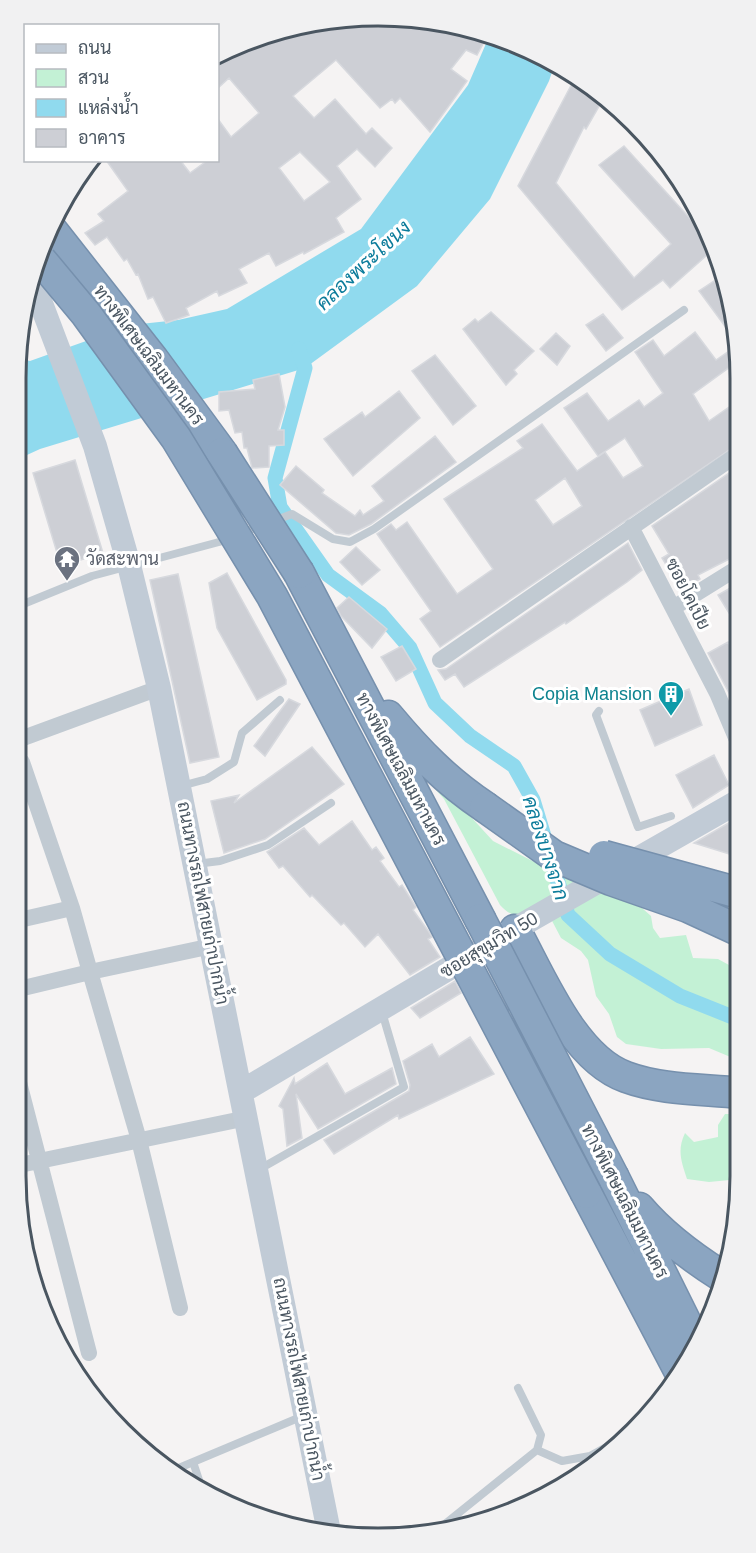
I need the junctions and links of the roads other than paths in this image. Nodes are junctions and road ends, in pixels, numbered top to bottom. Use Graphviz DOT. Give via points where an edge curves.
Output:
graph roads {
  1 [pos="56,235"];
  2 [pos="44,264"];
  3 [pos="37,292"];
  4 [pos="684,310"];
  5 [pos="730,459"];
  6 [pos="631,527"];
  7 [pos="129,565"];
  8 [pos="299,573"];
  9 [pos="730,573"];
  10 [pos="26,602"];
  11 [pos="673,608"];
  12 [pos="440,660"];
  13 [pos="159,688"];
  14 [pos="280,700"];
  15 [pos="599,711"];
  16 [pos="730,724"];
  17 [pos="26,737"];
  18 [pos="26,774"];
  19 [pos="180,786"];
  20 [pos="331,803"];
  21 [pos="730,804"];
  22 [pos="485,807"];
  23 [pos="673,821"];
  24 [pos="196,864"];
  25 [pos="730,891"];
  26 [pos="72,908"];
  27 [pos="26,918"];
  28 [pos="730,926"];
  29 [pos="515,930"];
  30 [pos="212,946"];
  31 [pos="90,972"];
  32 [pos="26,987"];
  33 [pos="381,1009"];
  34 [pos="241,1092"];
  35 [pos="730,1092"];
  36 [pos="26,1107"];
  37 [pos="247,1118"];
  38 [pos="139,1140"];
  39 [pos="40,1160"];
  40 [pos="26,1163"];
  41 [pos="257,1170"];
  42 [pos="614,1178"];
  43 [pos="716,1273"];
  44 [pos="180,1308"];
  45 [pos="692,1335"];
  46 [pos="89,1353"];
  47 [pos="676,1363"];
  48 [pos="518,1388"];
  49 [pos="306,1414"];
  50 [pos="537,1450"];
  51 [pos="595,1453"];
  52 [pos="193,1462"];
  53 [pos="181,1467"];
  54 [pos="199,1478"];
  55 [pos="450,1520"];
  56 [pos="327,1523"];
  1 -- 8 [label="highway, ทางพิเศษเฉลิมมหานคร, bridge" via="205,428"];
  2 -- 47 [label="highway, ทางพิเศษเฉลิมมหานคร, bridge" via="138,384 255,567"];
  3 -- 7 [label="main road, ถนนทางรถไฟสายเก่าปากน้ำ" via="95,446"];
  4 -- 7 [label="lane" via="374,529 350,542 333,539 292,514 219,542"];
  5 -- 6 [label="street"];
  6 -- 11 [label="street, ซอยโคเปีย"];
  6 -- 12 [label="street"];
  7 -- 10 [label="lane"];
  7 -- 13 [label="main road, ถนนทางรถไฟสายเก่าปากน้ำ"];
  8 -- 22 [label="highway" via="388,715 428,763"];
  8 -- 42 [label="highway, ทางพิเศษเฉลิมมหานคร, bridge"];
  9 -- 11 [label="street"];
  11 -- 16 [label="street, ซอยโคเปีย"];
  13 -- 17 [label="street"];
  13 -- 19 [label="main road, ถนนทางรถไฟสายเก่าปากน้ำ"];
  14 -- 19 [label="lane" via="242,733 234,762 207,779"];
  15 -- 23 [label="lane" via="596,715 638,827"];
  18 -- 26 [label="street"];
  19 -- 24 [label="main road, ถนนทางรถไฟสายเก่าปากน้ำ"];
  20 -- 24 [label="lane" via="268,846"];
  21 -- 23 [label="main road, ซอยสุขุมวิท 50"];
  22 -- 25 [label="highway, bridge" via="600,855"];
  22 -- 28 [label="highway, bridge" via="554,856"];
  23 -- 29 [label="main road, ซอยสุขุมวิท 50, bridge" via="652,851"];
  24 -- 30 [label="main road, ถนนทางรถไฟสายเก่าปากน้ำ"];
  26 -- 27 [label="street"];
  26 -- 31 [label="street"];
  29 -- 33 [label="main road, ซอยสุขุมวิท 50"];
  29 -- 35 [label="highway" via="589,1054 607,1068 648,1083"];
  30 -- 31 [label="street"];
  30 -- 34 [label="main road, ถนนทางรถไฟสายเก่าปากน้ำ"];
  31 -- 32 [label="street"];
  31 -- 38 [label="street"];
  33 -- 34 [label="main road, ซอยสุขุมวิท 50"];
  33 -- 41 [label="lane" via="404,1087"];
  34 -- 37 [label="main road, ถนนทางรถไฟสายเก่าปากน้ำ"];
  36 -- 39 [label="street"];
  37 -- 38 [label="street"];
  37 -- 41 [label="main road, ถนนทางรถไฟสายเก่าปากน้ำ"];
  38 -- 39 [label="street"];
  38 -- 44 [label="street"];
  39 -- 40 [label="street"];
  39 -- 46 [label="street"];
  41 -- 49 [label="main road, ถนนทางรถไฟสายเก่าปากน้ำ"];
  42 -- 43 [label="highway" via="663,1234"];
  42 -- 45 [label="highway, ทางพิเศษเฉลิมมหานคร"];
  48 -- 50 [label="lane" via="541,1435"];
  49 -- 52 [label="lane"];
  49 -- 56 [label="main road, ถนนทางรถไฟสายเก่าปากน้ำ"];
  50 -- 51 [label="lane" via="562,1461"];
  50 -- 55 [label="lane"];
  52 -- 53 [label="lane"];
  52 -- 54 [label="lane"];
}
